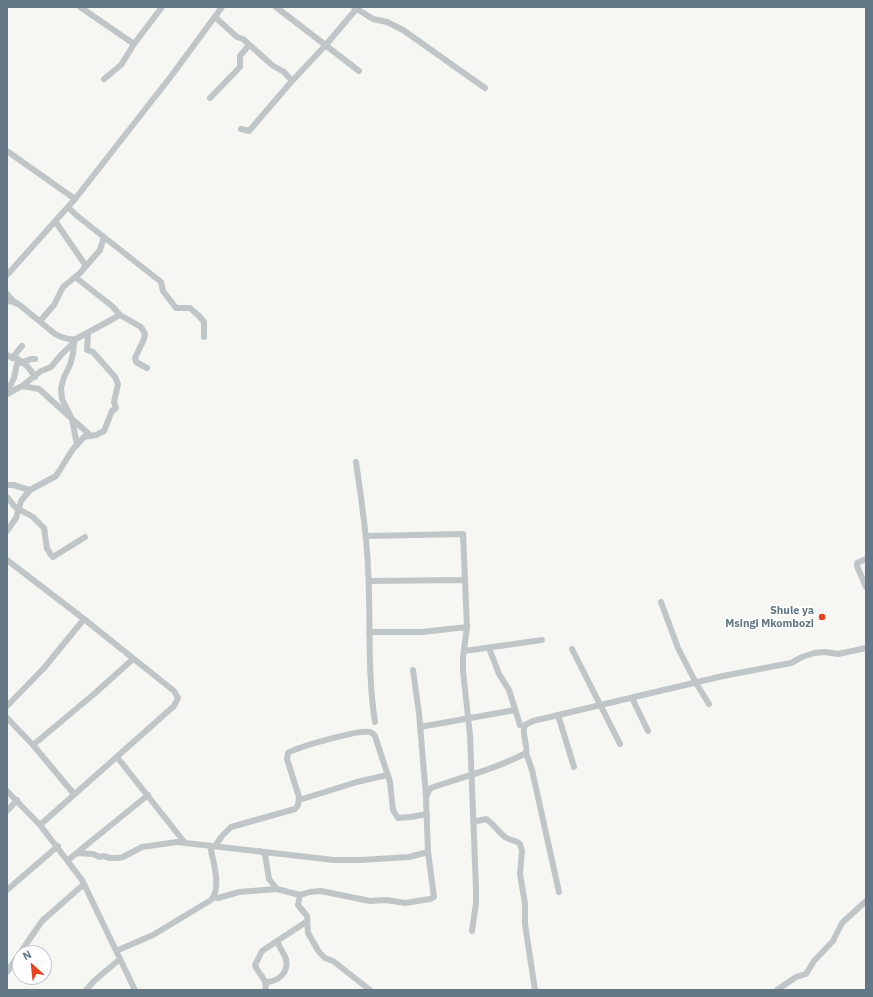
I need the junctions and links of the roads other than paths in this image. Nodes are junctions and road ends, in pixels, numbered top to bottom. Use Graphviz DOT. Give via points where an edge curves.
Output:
graph roads {
  1 [pos="80,7"];
  2 [pos="162,7"];
  3 [pos="222,7"];
  4 [pos="276,7"];
  5 [pos="356,7"];
  6 [pos="214,17"];
  7 [pos="134,44"];
  8 [pos="249,45"];
  9 [pos="325,45"];
  10 [pos="359,71"];
  11 [pos="104,79"];
  12 [pos="292,81"];
  13 [pos="484,88"];
  14 [pos="210,98"];
  15 [pos="241,129"];
  16 [pos="7,151"];
  17 [pos="75,199"];
  18 [pos="68,207"];
  19 [pos="55,221"];
  20 [pos="104,237"];
  21 [pos="86,266"];
  22 [pos="7,275"];
  23 [pos="75,277"];
  24 [pos="7,294"];
  25 [pos="7,301"];
  26 [pos="14,305"];
  27 [pos="120,315"];
  28 [pos="40,321"];
  29 [pos="88,333"];
  30 [pos="204,337"];
  31 [pos="75,341"];
  32 [pos="22,346"];
  33 [pos="15,359"];
  34 [pos="36,359"];
  35 [pos="148,368"];
  36 [pos="35,377"];
  37 [pos="9,383"];
  38 [pos="20,387"];
  39 [pos="7,393"];
  40 [pos="72,419"];
  41 [pos="91,436"];
  42 [pos="77,445"];
  43 [pos="356,462"];
  44 [pos="7,485"];
  45 [pos="30,490"];
  46 [pos="7,497"];
  47 [pos="19,509"];
  48 [pos="7,531"];
  49 [pos="366,536"];
  50 [pos="85,537"];
  51 [pos="866,559"];
  52 [pos="7,560"];
  53 [pos="464,580"];
  54 [pos="369,581"];
  55 [pos="866,587"];
  56 [pos="661,602"];
  57 [pos="84,619"];
  58 [pos="466,627"];
  59 [pos="369,632"];
  60 [pos="542,640"];
  61 [pos="488,648"];
  62 [pos="866,648"];
  63 [pos="572,649"];
  64 [pos="464,651"];
  65 [pos="133,659"];
  66 [pos="413,670"];
  67 [pos="696,683"];
  68 [pos="632,698"];
  69 [pos="709,704"];
  70 [pos="7,706"];
  71 [pos="600,706"];
  72 [pos="515,710"];
  73 [pos="558,715"];
  74 [pos="7,718"];
  75 [pos="469,718"];
  76 [pos="374,722"];
  77 [pos="520,725"];
  78 [pos="420,727"];
  79 [pos="648,731"];
  80 [pos="620,744"];
  81 [pos="34,745"];
  82 [pos="526,753"];
  83 [pos="117,757"];
  84 [pos="574,767"];
  85 [pos="387,775"];
  86 [pos="470,775"];
  87 [pos="7,791"];
  88 [pos="74,794"];
  89 [pos="148,796"];
  90 [pos="426,799"];
  91 [pos="17,800"];
  92 [pos="299,800"];
  93 [pos="7,811"];
  94 [pos="427,814"];
  95 [pos="473,822"];
  96 [pos="40,825"];
  97 [pos="185,843"];
  98 [pos="58,846"];
  99 [pos="213,846"];
  100 [pos="260,851"];
  101 [pos="428,852"];
  102 [pos="76,853"];
  103 [pos="68,860"];
  104 [pos="84,884"];
  105 [pos="7,890"];
  106 [pos="277,890"];
  107 [pos="559,892"];
  108 [pos="300,895"];
  109 [pos="214,897"];
  110 [pos="866,901"];
  111 [pos="306,922"];
  112 [pos="472,931"];
  113 [pos="277,941"];
  114 [pos="26,945"];
  115 [pos="116,951"];
  116 [pos="120,959"];
  117 [pos="265,982"];
  118 [pos="86,990"];
  119 [pos="135,990"];
  120 [pos="265,990"];
  121 [pos="370,990"];
  122 [pos="535,990"];
  123 [pos="777,990"];
  1 -- 7 [label="street"];
  2 -- 7 [label="street"];
  3 -- 6 [label="street"];
  4 -- 9 [label="street"];
  5 -- 9 [label="street"];
  5 -- 13 [label="street" via="373,19 388,22 403,30"];
  6 -- 8 [label="street"];
  6 -- 17 [label="street"];
  7 -- 11 [label="street" via="120,65"];
  8 -- 12 [label="street"];
  8 -- 14 [label="street" via="240,56 240,68"];
  9 -- 10 [label="street"];
  9 -- 12 [label="street"];
  12 -- 15 [label="street" via="248,131"];
  16 -- 17 [label="street"];
  17 -- 18 [label="street"];
  18 -- 19 [label="street"];
  18 -- 20 [label="street"];
  19 -- 21 [label="street"];
  19 -- 22 [label="street"];
  20 -- 21 [label="street" via="100,250"];
  20 -- 30 [label="street" via="161,282 163,291 176,308 190,308 200,316 204,322"];
  21 -- 23 [label="street"];
  23 -- 27 [label="street"];
  23 -- 28 [label="street" via="64,287 54,305"];
  24 -- 26 [label="street"];
  25 -- 26 [label="street"];
  26 -- 28 [label="street"];
  27 -- 29 [label="street"];
  27 -- 35 [label="street" via="141,327 145,334 135,358 136,362"];
  28 -- 31 [label="street" via="61,337"];
  29 -- 31 [label="street"];
  29 -- 41 [label="street" via="87,350 93,352 109,369 118,384 114,402 116,408 112,411 104,431"];
  31 -- 36 [label="street" via="52,366"];
  31 -- 40 [label="street" via="70,365 61,388 62,399"];
  32 -- 33 [label="street"];
  33 -- 34 [label="street"];
  33 -- 36 [label="street" via="28,366"];
  33 -- 37 [label="street" via="15,373"];
  36 -- 38 [label="street"];
  37 -- 38 [label="street"];
  37 -- 39 [label="street"];
  38 -- 39 [label="street"];
  38 -- 40 [label="street" via="39,389"];
  40 -- 41 [label="street"];
  40 -- 42 [label="street"];
  41 -- 42 [label="street" via="84,437"];
  42 -- 45 [label="street" via="56,476"];
  43 -- 49 [label="street"];
  44 -- 45 [label="street"];
  45 -- 47 [label="street" via="21,501"];
  46 -- 47 [label="street"];
  47 -- 48 [label="street"];
  47 -- 50 [label="street" via="33,517 44,528 47,549 53,557"];
  49 -- 53 [label="street" via="463,534"];
  49 -- 54 [label="street"];
  51 -- 55 [label="street" via="857,563 857,566"];
  52 -- 57 [label="street"];
  53 -- 54 [label="street"];
  53 -- 58 [label="street"];
  54 -- 59 [label="street"];
  56 -- 67 [label="street" via="678,648"];
  57 -- 65 [label="street"];
  57 -- 70 [label="street" via="44,668"];
  58 -- 59 [label="street" via="422,632"];
  58 -- 64 [label="street"];
  59 -- 76 [label="street" via="370,689"];
  60 -- 61 [label="street"];
  61 -- 64 [label="street"];
  61 -- 72 [label="street" via="509,690"];
  62 -- 67 [label="street" via="838,654 814,653 791,663"];
  63 -- 71 [label="street"];
  64 -- 75 [label="street" via="463,671"];
  65 -- 81 [label="street"];
  65 -- 83 [label="street" via="174,691 178,698 174,706"];
  66 -- 78 [label="street"];
  67 -- 68 [label="street"];
  67 -- 69 [label="street"];
  68 -- 71 [label="street"];
  68 -- 79 [label="street"];
  71 -- 73 [label="street"];
  71 -- 80 [label="street"];
  72 -- 75 [label="street"];
  72 -- 77 [label="street"];
  73 -- 82 [label="street" via="525,725 523,729"];
  73 -- 84 [label="street"];
  74 -- 81 [label="street"];
  75 -- 78 [label="street"];
  75 -- 86 [label="street"];
  78 -- 90 [label="street"];
  81 -- 88 [label="street"];
  82 -- 86 [label="street"];
  82 -- 107 [label="street"];
  83 -- 88 [label="street"];
  83 -- 89 [label="street"];
  85 -- 92 [label="street"];
  85 -- 92 [label="street" via="376,736 370,732 314,744 288,753 287,759"];
  85 -- 94 [label="street" via="393,810 398,818"];
  86 -- 90 [label="street" via="431,788"];
  86 -- 95 [label="street"];
  87 -- 91 [label="street"];
  88 -- 96 [label="street"];
  89 -- 97 [label="street"];
  89 -- 102 [label="street"];
  90 -- 94 [label="street"];
  91 -- 93 [label="street"];
  91 -- 96 [label="street"];
  92 -- 99 [label="street" via="294,809 231,828"];
  94 -- 101 [label="street"];
  95 -- 112 [label="street" via="476,903"];
  95 -- 122 [label="street" via="486,819 498,832 520,844 520,874"];
  96 -- 98 [label="street"];
  97 -- 99 [label="street"];
  97 -- 102 [label="street" via="142,847 118,858"];
  98 -- 103 [label="street"];
  98 -- 105 [label="street"];
  99 -- 100 [label="street"];
  99 -- 109 [label="street" via="216,890"];
  100 -- 101 [label="street" via="334,860 409,857"];
  100 -- 106 [label="street" via="265,854 269,879"];
  101 -- 108 [label="street" via="434,890 434,897 430,899 405,903 370,901 321,891"];
  102 -- 103 [label="street"];
  103 -- 104 [label="street"];
  104 -- 114 [label="street" via="42,921"];
  104 -- 115 [label="street"];
  106 -- 108 [label="street"];
  106 -- 109 [label="street" via="239,892"];
  108 -- 111 [label="street" via="298,905 307,916"];
  109 -- 115 [label="street" via="153,935"];
  110 -- 123 [label="street" via="842,924 833,941 814,961 806,974 796,977"];
  111 -- 113 [label="street"];
  111 -- 121 [label="street" via="308,933 319,952"];
  113 -- 117 [label="street" via="262,951 255,965"];
  113 -- 117 [label="street" via="286,959 286,968 277,980"];
  115 -- 116 [label="street"];
  116 -- 118 [label="street"];
  116 -- 119 [label="street"];
  117 -- 120 [label="street"];
}
